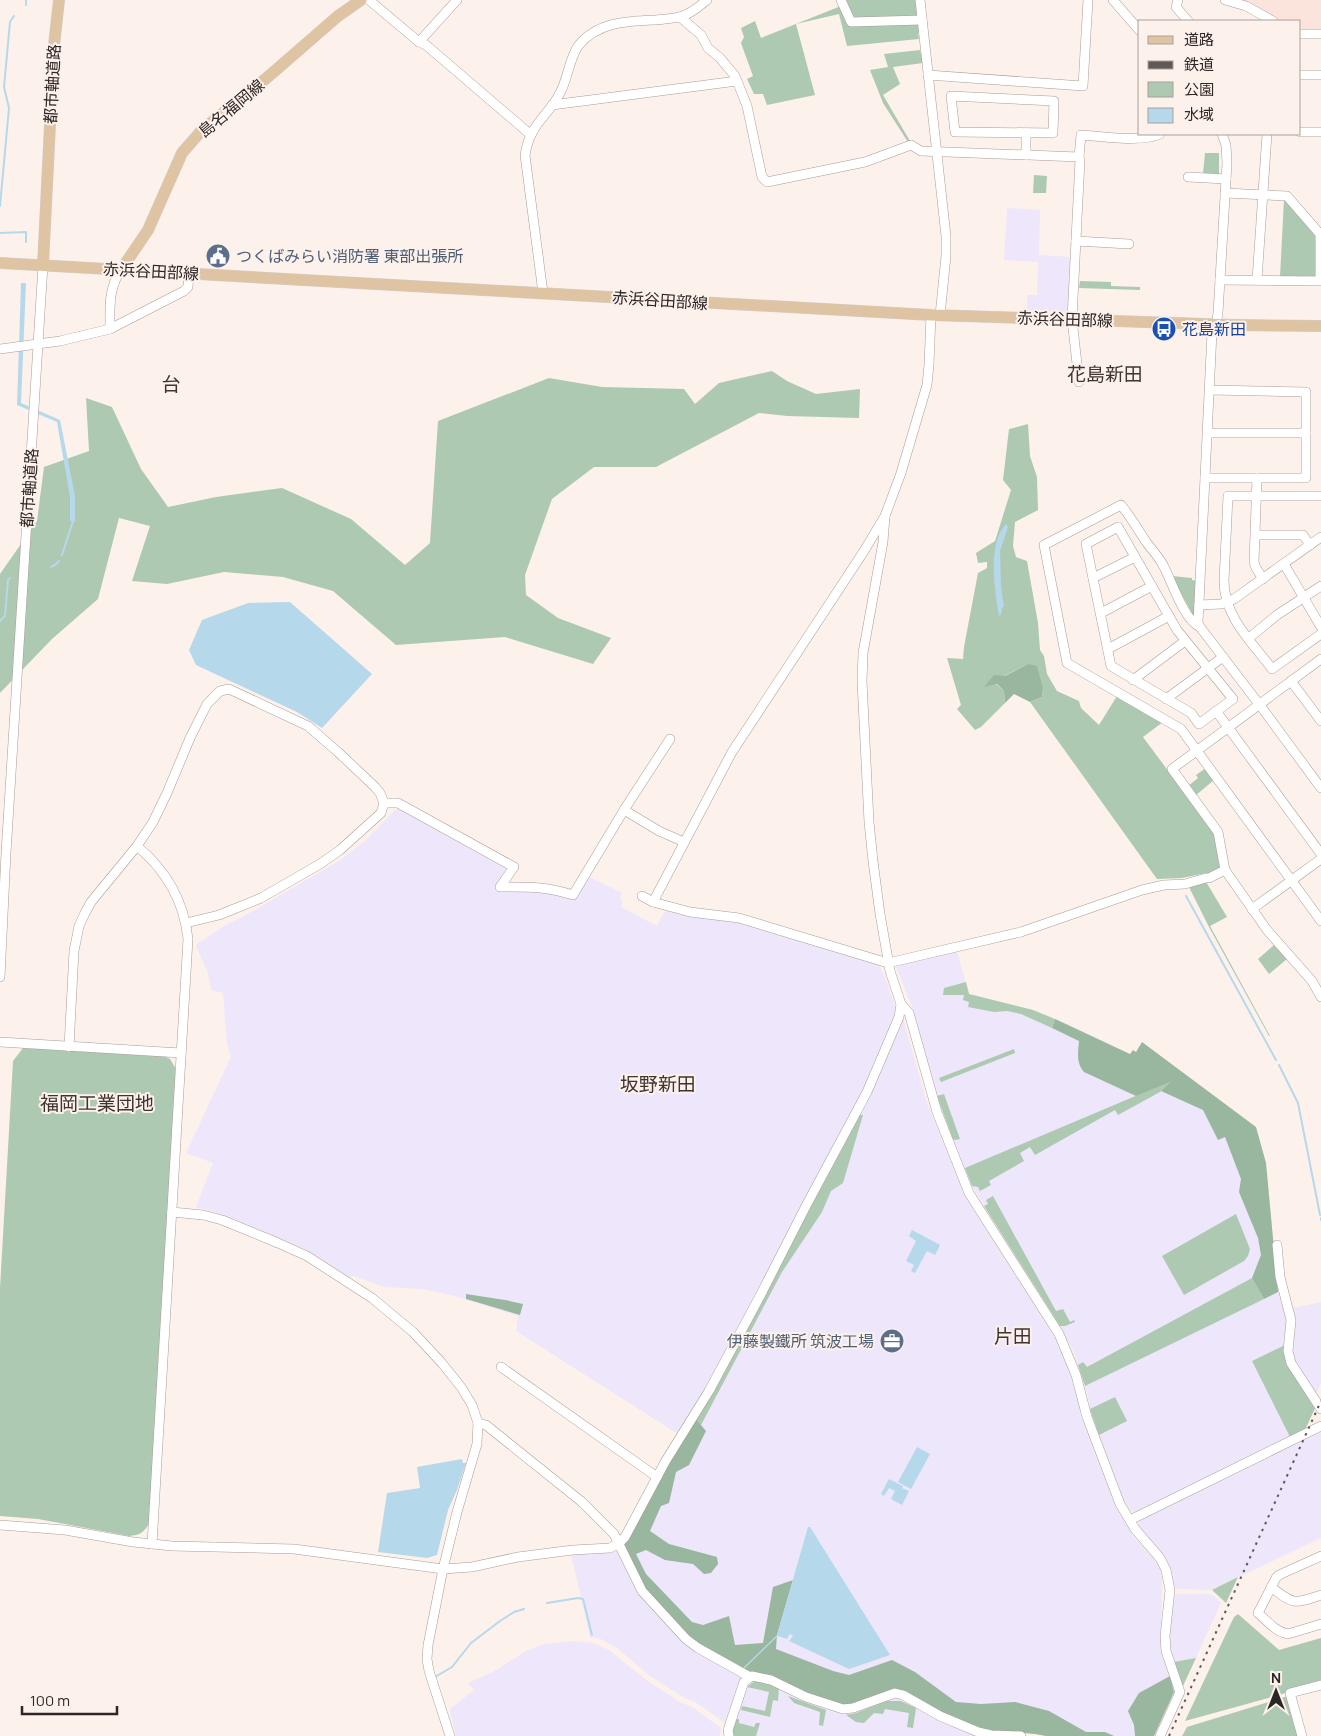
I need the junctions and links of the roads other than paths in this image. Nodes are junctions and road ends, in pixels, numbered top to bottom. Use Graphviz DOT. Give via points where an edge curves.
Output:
graph roads {
  1 [pos="59,0"];
  2 [pos="361,0"];
  3 [pos="369,0"];
  4 [pos="456,0"];
  5 [pos="707,0"];
  6 [pos="841,0"];
  7 [pos="920,0"];
  8 [pos="1088,0"];
  9 [pos="1113,0"];
  10 [pos="1178,0"];
  11 [pos="1225,0"];
  12 [pos="680,17"];
  13 [pos="922,20"];
  14 [pos="1187,20"];
  15 [pos="1270,20"];
  16 [pos="1138,29"];
  17 [pos="1301,34"];
  18 [pos="1321,34"];
  19 [pos="419,42"];
  20 [pos="1301,75"];
  21 [pos="1321,75"];
  22 [pos="928,76"];
  23 [pos="987,79"];
  24 [pos="737,81"];
  25 [pos="986,96"];
  26 [pos="552,105"];
  27 [pos="1301,132"];
  28 [pos="1321,132"];
  29 [pos="1026,133"];
  30 [pos="530,135"];
  31 [pos="1156,135"];
  32 [pos="1222,135"];
  33 [pos="1267,135"];
  34 [pos="936,151"];
  35 [pos="1026,155"];
  36 [pos="1079,157"];
  37 [pos="1188,177"];
  38 [pos="1226,179"];
  39 [pos="1225,193"];
  40 [pos="1263,194"];
  41 [pos="1076,240"];
  42 [pos="1129,244"];
  43 [pos="0,263"];
  44 [pos="42,266"];
  45 [pos="121,270"];
  46 [pos="189,273"];
  47 [pos="1220,280"];
  48 [pos="1257,280"];
  49 [pos="543,293"];
  50 [pos="936,315"];
  51 [pos="1072,319"];
  52 [pos="1216,324"];
  53 [pos="1321,326"];
  54 [pos="110,329"];
  55 [pos="38,344"];
  56 [pos="0,349"];
  57 [pos="1079,382"];
  58 [pos="1210,390"];
  59 [pos="1208,433"];
  60 [pos="1306,433"];
  61 [pos="1205,478"];
  62 [pos="1258,478"];
  63 [pos="1321,496"];
  64 [pos="1257,497"];
  65 [pos="885,516"];
  66 [pos="1094,519"];
  67 [pos="1103,535"];
  68 [pos="1256,535"];
  69 [pos="1321,537"];
  70 [pos="1310,544"];
  71 [pos="1135,556"];
  72 [pos="1284,564"];
  73 [pos="1093,578"];
  74 [pos="1263,579"];
  75 [pos="1152,586"];
  76 [pos="1321,586"];
  77 [pos="1304,597"];
  78 [pos="1227,603"];
  79 [pos="1199,605"];
  80 [pos="1101,613"];
  81 [pos="1169,616"];
  82 [pos="1200,628"];
  83 [pos="1321,628"];
  84 [pos="1321,634"];
  85 [pos="1249,638"];
  86 [pos="1185,641"];
  87 [pos="1108,649"];
  88 [pos="1222,657"];
  89 [pos="1321,660"];
  90 [pos="1208,668"];
  91 [pos="1133,680"];
  92 [pos="1291,681"];
  93 [pos="1166,699"];
  94 [pos="1260,705"];
  95 [pos="1216,711"];
  96 [pos="1321,721"];
  97 [pos="1228,728"];
  98 [pos="670,739"];
  99 [pos="1197,751"];
  100 [pos="1321,788"];
  101 [pos="384,803"];
  102 [pos="624,810"];
  103 [pos="684,842"];
  104 [pos="137,846"];
  105 [pos="1321,854"];
  106 [pos="1321,858"];
  107 [pos="1225,870"];
  108 [pos="1292,880"];
  109 [pos="642,896"];
  110 [pos="653,902"];
  111 [pos="1252,909"];
  112 [pos="1321,921"];
  113 [pos="186,922"];
  114 [pos="888,962"];
  115 [pos="0,977"];
  116 [pos="1321,997"];
  117 [pos="901,1004"];
  118 [pos="0,1042"];
  119 [pos="69,1047"];
  120 [pos="181,1053"];
  121 [pos="172,1212"];
  122 [pos="1277,1245"];
  123 [pos="501,1367"];
  124 [pos="1321,1408"];
  125 [pos="478,1423"];
  126 [pos="1321,1426"];
  127 [pos="657,1477"];
  128 [pos="1130,1520"];
  129 [pos="0,1525"];
  130 [pos="152,1544"];
  131 [pos="619,1544"];
  132 [pos="1321,1556"];
  133 [pos="444,1569"];
  134 [pos="1271,1587"];
  135 [pos="1321,1595"];
  136 [pos="1321,1624"];
  137 [pos="750,1677"];
  138 [pos="1321,1685"];
  139 [pos="450,1736"];
  140 [pos="728,1736"];
  141 [pos="1021,1736"];
  142 [pos="1160,1736"];
  143 [pos="1302,1736"];
  1 -- 44 [label="main road, 都市軸道路"];
  2 -- 45 [label="main road, 島名福岡線" via="202,130 182,153 148,230"];
  3 -- 19 [label="street"];
  4 -- 19 [label="street"];
  5 -- 12 [label="street"];
  6 -- 13 [label="street" via="851,22"];
  7 -- 13 [label="street"];
  8 -- 23 [label="street" via="1083,86"];
  9 -- 16 [label="street"];
  10 -- 14 [label="street" via="1176,7"];
  11 -- 15 [label="street" via="1246,6"];
  12 -- 24 [label="street" via="701,35"];
  12 -- 26 [label="street" via="613,23 600,28 575,52 561,91"];
  13 -- 22 [label="street"];
  17 -- 18 [label="street"];
  19 -- 30 [label="street"];
  20 -- 21 [label="street"];
  22 -- 23 [label="street"];
  22 -- 34 [label="street"];
  23 -- 25 [label="street"];
  24 -- 26 [label="street"];
  24 -- 34 [label="street" via="747,106 762,177 767,182 865,162 911,145 920,150"];
  25 -- 29 [label="street" via="1054,101 1053,133"];
  25 -- 29 [label="street" via="951,96 955,132"];
  26 -- 30 [label="street"];
  27 -- 28 [label="street"];
  29 -- 35 [label="street"];
  30 -- 49 [label="street" via="525,162"];
  31 -- 36 [label="street" via="1129,138 1081,134"];
  32 -- 38 [label="street" via="1227,155"];
  33 -- 40 [label="street"];
  34 -- 35 [label="street"];
  34 -- 50 [label="street" via="946,256"];
  35 -- 36 [label="street"];
  36 -- 41 [label="street"];
  37 -- 38 [label="street"];
  38 -- 39 [label="street"];
  39 -- 40 [label="street"];
  39 -- 47 [label="street"];
  40 -- 48 [label="street"];
  40 -- 48 [label="street" via="1287,196 1320,234 1320,281"];
  41 -- 42 [label="street"];
  41 -- 51 [label="street"];
  43 -- 44 [label="main road, 赤浜谷田部線"];
  44 -- 45 [label="main road, 赤浜谷田部線"];
  44 -- 55 [label="street, 都市軸道路"];
  45 -- 46 [label="main road, 赤浜谷田部線"];
  45 -- 54 [label="street" via="110,294"];
  46 -- 49 [label="main road, 赤浜谷田部線"];
  46 -- 54 [label="street" via="188,287 184,292"];
  47 -- 48 [label="street"];
  47 -- 52 [label="street"];
  49 -- 50 [label="main road, 赤浜谷田部線"];
  50 -- 51 [label="main road, 赤浜谷田部線"];
  50 -- 65 [label="street" via="927,385"];
  51 -- 52 [label="main road, 赤浜谷田部線"];
  51 -- 57 [label="street"];
  52 -- 53 [label="main road, 赤浜谷田部線"];
  52 -- 58 [label="street" via="1212,332"];
  54 -- 55 [label="street"];
  55 -- 56 [label="street"];
  55 -- 115 [label="street, 都市軸道路"];
  58 -- 59 [label="street"];
  58 -- 60 [label="street" via="1306,392"];
  59 -- 60 [label="street"];
  59 -- 61 [label="street"];
  60 -- 62 [label="street" via="1306,478"];
  61 -- 62 [label="street"];
  61 -- 79 [label="street"];
  62 -- 64 [label="street"];
  63 -- 64 [label="street"];
  64 -- 68 [label="street"];
  64 -- 78 [label="street" via="1228,496 1224,581"];
  65 -- 103 [label="street" via="732,752"];
  65 -- 114 [label="street" via="863,653 862,681 870,832"];
  66 -- 67 [label="street"];
  66 -- 82 [label="street" via="1121,505 1163,564 1181,603"];
  66 -- 99 [label="street" via="1044,545 1068,663 1181,729"];
  67 -- 71 [label="street" via="1118,527"];
  67 -- 73 [label="street" via="1086,544"];
  68 -- 70 [label="street" via="1303,535"];
  68 -- 74 [label="street" via="1255,566"];
  69 -- 70 [label="street"];
  70 -- 72 [label="street"];
  71 -- 73 [label="street"];
  71 -- 75 [label="street"];
  72 -- 74 [label="street"];
  72 -- 77 [label="street"];
  73 -- 80 [label="street"];
  74 -- 78 [label="street"];
  75 -- 80 [label="street"];
  75 -- 81 [label="street"];
  76 -- 77 [label="street"];
  77 -- 83 [label="street"];
  77 -- 85 [label="street"];
  78 -- 79 [label="street"];
  78 -- 85 [label="street" via="1232,617"];
  79 -- 82 [label="street"];
  80 -- 87 [label="street"];
  81 -- 86 [label="street"];
  81 -- 87 [label="street"];
  82 -- 88 [label="street"];
  84 -- 85 [label="street" via="1272,669"];
  86 -- 90 [label="street"];
  86 -- 91 [label="street"];
  87 -- 91 [label="street" via="1111,666"];
  88 -- 90 [label="street"];
  88 -- 94 [label="street"];
  89 -- 92 [label="street"];
  90 -- 93 [label="street"];
  90 -- 95 [label="street" via="1233,699"];
  91 -- 93 [label="street"];
  92 -- 94 [label="street"];
  92 -- 96 [label="street"];
  93 -- 95 [label="street" via="1191,713 1199,724"];
  94 -- 97 [label="street"];
  94 -- 100 [label="street"];
  95 -- 97 [label="street"];
  97 -- 99 [label="street"];
  97 -- 105 [label="street"];
  98 -- 102 [label="street"];
  99 -- 107 [label="street" via="1172,769 1218,832"];
  99 -- 108 [label="street"];
  101 -- 102 [label="street" via="398,803 514,867 500,887 553,889 573,895"];
  101 -- 104 [label="street" via="376,787 308,726 234,690 224,689 207,704 153,822"];
  101 -- 113 [label="street" via="381,813 366,828 320,864 242,907"];
  102 -- 103 [label="street"];
  103 -- 110 [label="street"];
  104 -- 113 [label="street" via="164,873 180,902"];
  104 -- 119 [label="street" via="91,902 80,926 74,951"];
  106 -- 108 [label="street"];
  107 -- 111 [label="street"];
  107 -- 114 [label="street" via="1185,884 1142,890 1021,932"];
  108 -- 111 [label="street"];
  108 -- 112 [label="street"];
  109 -- 110 [label="street"];
  110 -- 114 [label="street" via="690,912 739,918"];
  111 -- 116 [label="street" via="1312,981"];
  113 -- 120 [label="street" via="188,947"];
  114 -- 117 [label="street"];
  117 -- 127 [label="street" via="899,1017 867,1092 709,1391"];
  117 -- 128 [label="street" via="909,1013 937,1112 969,1193 1059,1334 1120,1504"];
  118 -- 119 [label="street"];
  119 -- 120 [label="street"];
  120 -- 121 [label="street"];
  121 -- 125 [label="street" via="216,1218 278,1243 307,1256 372,1298 413,1332 441,1362 467,1396"];
  121 -- 130 [label="street"];
  122 -- 124 [label="street" via="1280,1277 1291,1320 1289,1357"];
  123 -- 127 [label="street"];
  125 -- 131 [label="street" via="486,1425 582,1502 614,1534"];
  125 -- 133 [label="street" via="477,1444"];
  126 -- 128 [label="street"];
  127 -- 131 [label="street"];
  128 -- 142 [label="street" via="1160,1558 1169,1583 1166,1651 1180,1692"];
  129 -- 130 [label="street" via="65,1530"];
  130 -- 133 [label="street" via="294,1549"];
  131 -- 133 [label="street" via="610,1548 518,1557 472,1568"];
  131 -- 137 [label="street" via="642,1592 656,1609 698,1648"];
  132 -- 134 [label="street" via="1279,1575"];
  133 -- 139 [label="street" via="428,1645 427,1665"];
  134 -- 135 [label="street" via="1292,1602"];
  134 -- 136 [label="street" via="1258,1613 1279,1632 1288,1634"];
  137 -- 140 [label="street" via="744,1682"];
  137 -- 141 [label="street" via="771,1680 806,1697 843,1709 895,1694 903,1695 978,1732"];
  138 -- 143 [label="street" via="1290,1694"];
}
